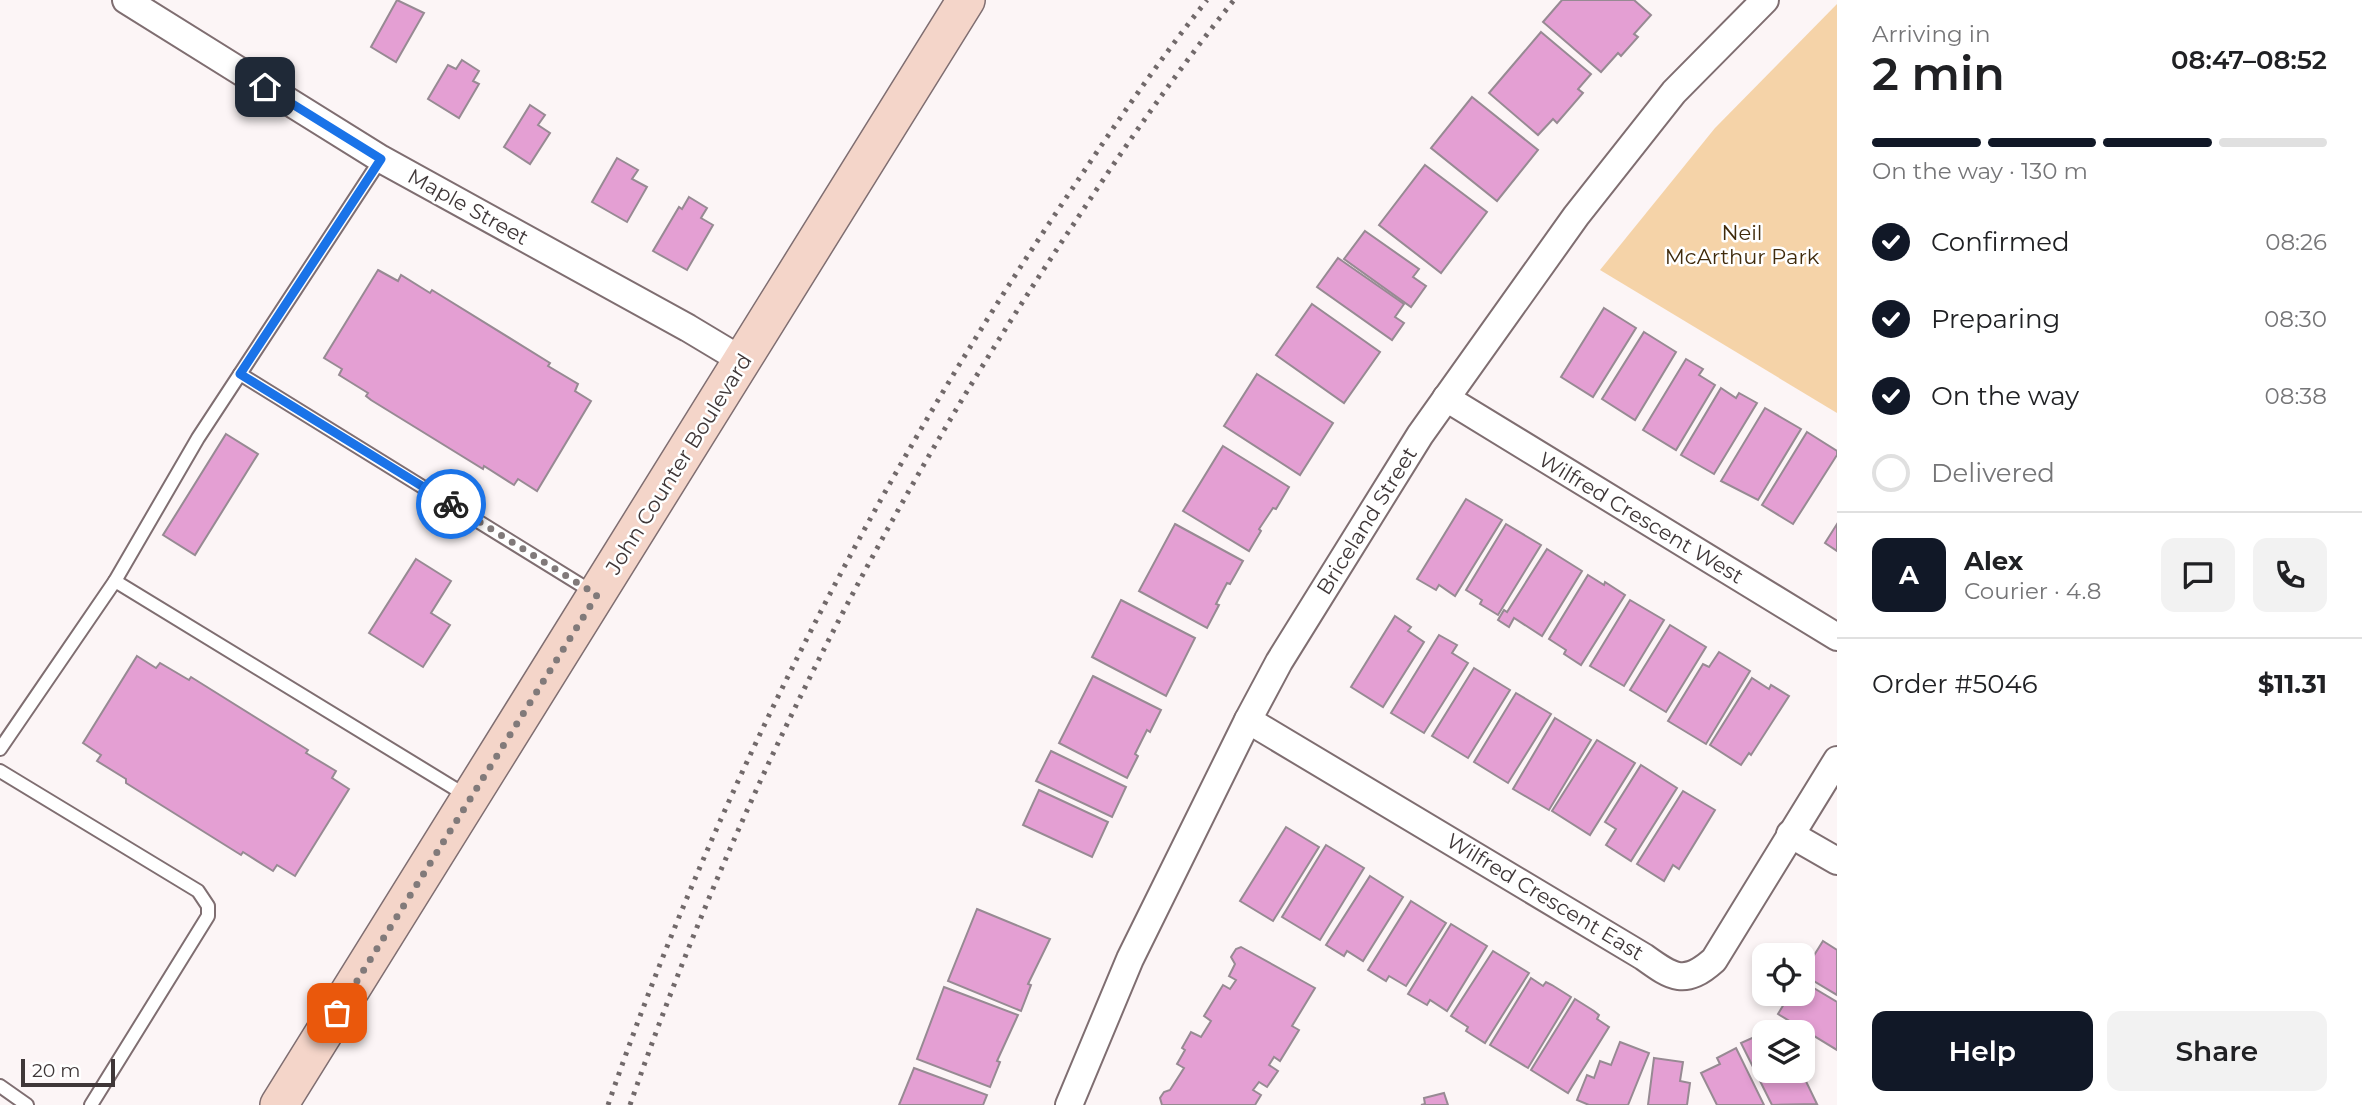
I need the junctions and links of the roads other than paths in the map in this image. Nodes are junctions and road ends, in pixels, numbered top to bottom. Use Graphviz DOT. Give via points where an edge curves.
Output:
graph roads {
  1 [pos="126,0"];
  2 [pos="966,0"];
  3 [pos="1765,0"];
  4 [pos="381,159"];
  5 [pos="743,361"];
  6 [pos="240,374"];
  7 [pos="1446,398"];
  8 [pos="114,581"];
  9 [pos="597,595"];
  10 [pos="1837,637"];
  11 [pos="1248,720"];
  12 [pos="0,749"];
  13 [pos="1837,760"];
  14 [pos="0,771"];
  15 [pos="471,798"];
  16 [pos="1790,834"];
  17 [pos="1837,861"];
  18 [pos="0,1086"];
  19 [pos="27,1105"];
  20 [pos="91,1105"];
  21 [pos="279,1105"];
  22 [pos="1069,1105"];
  1 -- 4 [label="street, Maple Street"];
  2 -- 5 [label="main road, John Counter Boulevard"];
  3 -- 7 [label="street, Briceland Street" via="1674,92 1576,216"];
  4 -- 5 [label="street, Maple Street"];
  4 -- 6 [label="lane"];
  5 -- 9 [label="main road, John Counter Boulevard"];
  6 -- 8 [label="lane"];
  6 -- 9 [label="lane"];
  7 -- 10 [label="street, Wilfred Crescent West"];
  7 -- 11 [label="street, Briceland Street" via="1279,662"];
  8 -- 12 [label="lane"];
  8 -- 15 [label="lane"];
  9 -- 15 [label="main road, John Counter Boulevard"];
  11 -- 16 [label="street, Wilfred Crescent East" via="1681,978 1698,974 1714,960"];
  11 -- 22 [label="street, Briceland Street" via="1129,959"];
  13 -- 16 [label="street"];
  14 -- 20 [label="lane" via="198,891 208,906 208,916"];
  15 -- 21 [label="main road, John Counter Boulevard"];
  16 -- 17 [label="street"];
  18 -- 19 [label="lane"];
}
